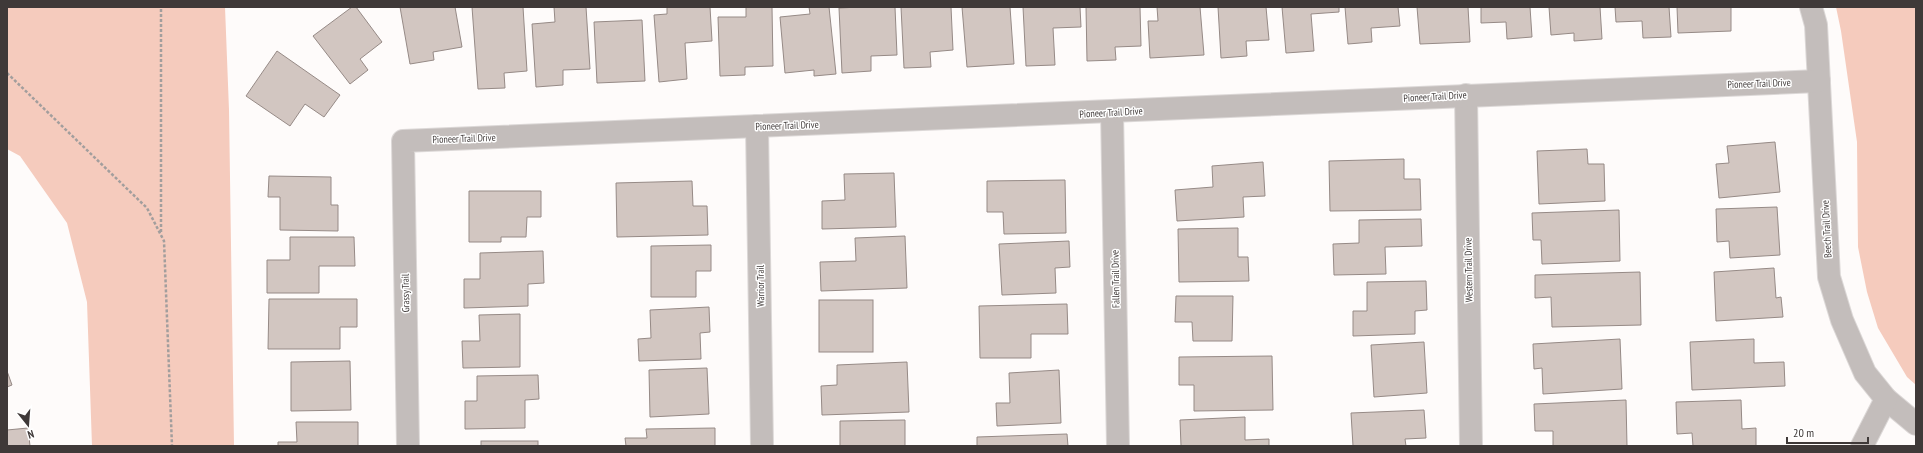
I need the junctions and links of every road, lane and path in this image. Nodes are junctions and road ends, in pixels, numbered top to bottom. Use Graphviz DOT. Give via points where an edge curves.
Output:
graph roads {
  1 [pos="161,7"];
  2 [pos="1811,7"];
  3 [pos="7,73"];
  4 [pos="1819,81"];
  5 [pos="1466,95"];
  6 [pos="1112,112"];
  7 [pos="757,126"];
  8 [pos="403,140"];
  9 [pos="161,233"];
  10 [pos="1886,399"];
  11 [pos="1916,424"];
  12 [pos="172,446"];
  13 [pos="408,446"];
  14 [pos="762,446"];
  15 [pos="1118,446"];
  16 [pos="1471,446"];
  17 [pos="1862,446"];
  1 -- 9 [label="path"];
  2 -- 4 [label="street, Beech Trail Drive" via="1816,24"];
  3 -- 9 [label="path" via="147,208"];
  4 -- 5 [label="street, Pioneer Trail Drive"];
  4 -- 10 [label="street, Beech Trail Drive" via="1829,277 1842,320 1865,372"];
  5 -- 6 [label="street, Pioneer Trail Drive"];
  5 -- 16 [label="street, Western Trail Drive"];
  6 -- 7 [label="street, Pioneer Trail Drive"];
  6 -- 15 [label="street, Fallen Trail Drive"];
  7 -- 8 [label="street, Pioneer Trail Drive"];
  7 -- 14 [label="street, Warrior Trail"];
  8 -- 13 [label="street, Grassy Trail"];
  9 -- 12 [label="path" via="164,241"];
  10 -- 11 [label="street, Beech Trail Drive"];
  10 -- 17 [label="street"];
}
